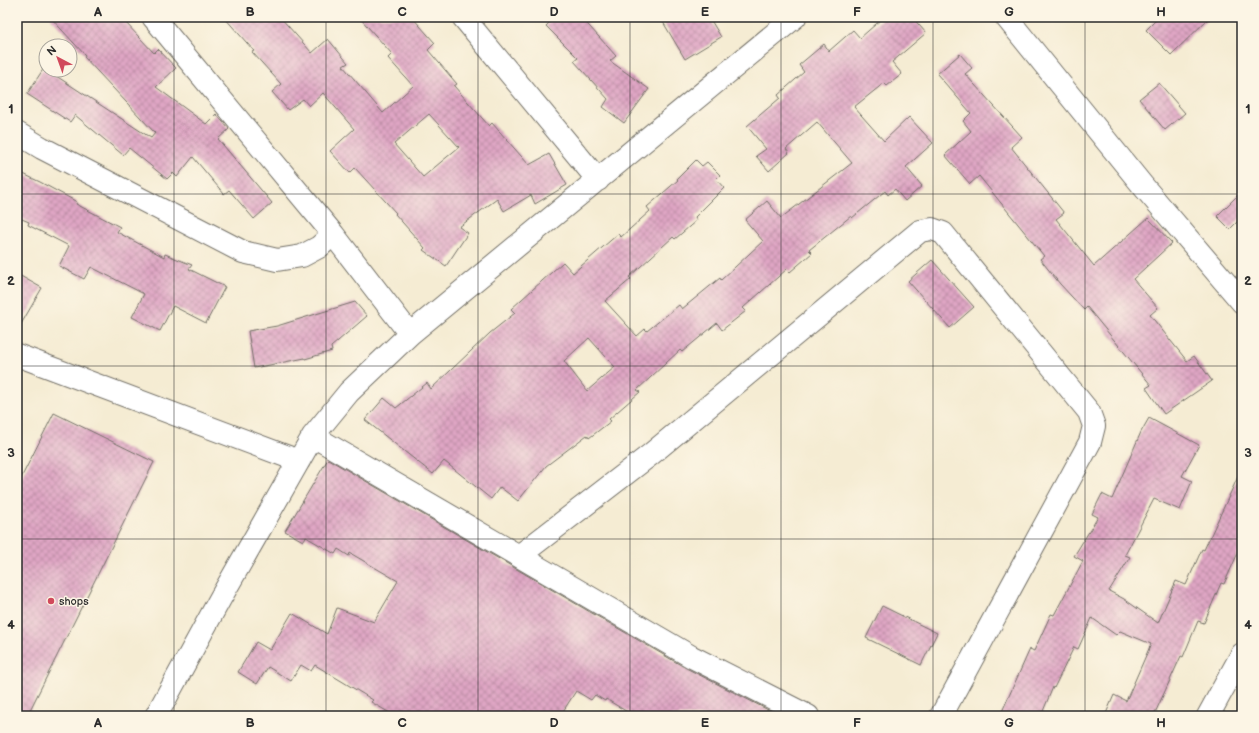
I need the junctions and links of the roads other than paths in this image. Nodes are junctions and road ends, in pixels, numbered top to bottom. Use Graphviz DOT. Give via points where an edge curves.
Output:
graph roads {
  1 [pos="153,17"];
  2 [pos="463,17"];
  3 [pos="1006,17"];
  4 [pos="780,22"];
  5 [pos="17,133"];
  6 [pos="598,180"];
  7 [pos="333,234"];
  8 [pos="1242,302"];
  9 [pos="410,334"];
  10 [pos="17,355"];
  11 [pos="314,436"];
  12 [pos="299,461"];
  13 [pos="519,556"];
  14 [pos="1242,654"];
  15 [pos="156,716"];
  16 [pos="808,716"];
  17 [pos="941,716"];
  18 [pos="1208,716"];
  1 -- 7 [label="street"];
  2 -- 6 [label="street"];
  3 -- 8 [label="street" via="1143,186"];
  4 -- 6 [label="street"];
  5 -- 7 [label="street" via="243,252 277,260 302,256 319,247"];
  6 -- 9 [label="street"];
  7 -- 9 [label="street"];
  9 -- 11 [label="street" via="348,392"];
  10 -- 12 [label="street"];
  11 -- 12 [label="street"];
  11 -- 13 [label="street"];
  12 -- 15 [label="street"];
  13 -- 16 [label="street" via="692,657"];
  13 -- 17 [label="street" via="650,455 920,231 932,229 944,233 1089,412 1094,426 1090,442"];
  14 -- 18 [label="street"];
}
